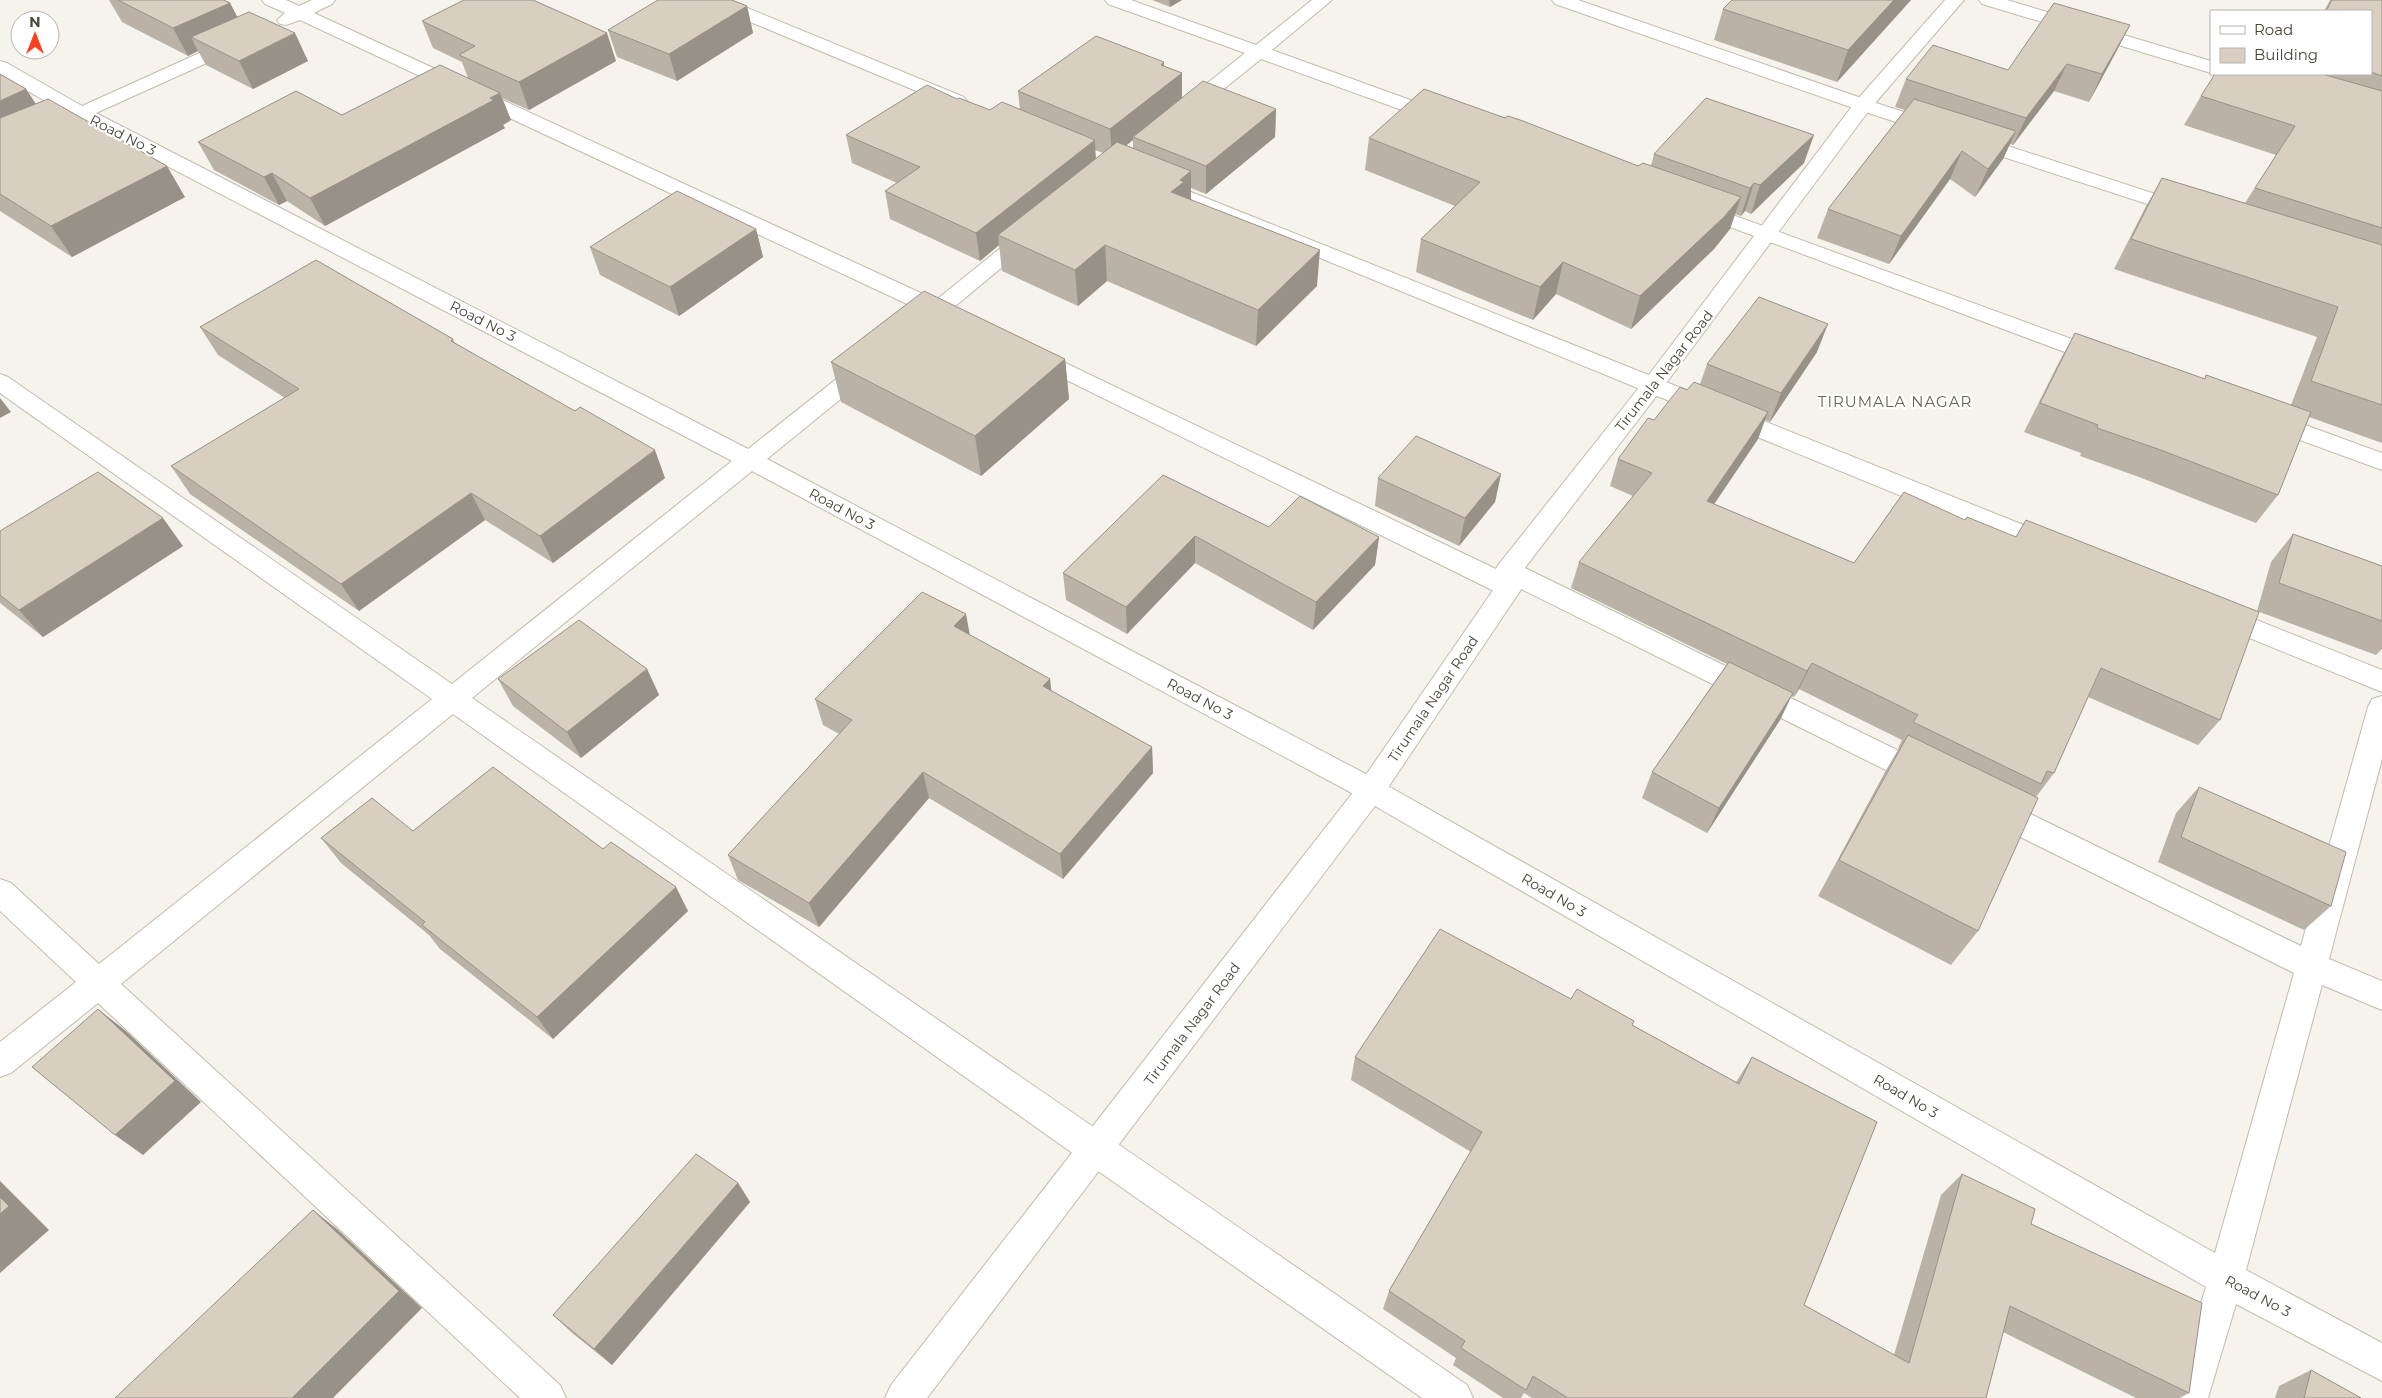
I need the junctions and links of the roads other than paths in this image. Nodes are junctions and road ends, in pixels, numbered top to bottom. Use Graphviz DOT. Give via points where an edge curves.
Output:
graph roads {
  1 [pos="271,0"];
  2 [pos="326,0"];
  3 [pos="713,0"];
  4 [pos="1114,0"];
  5 [pos="1323,0"];
  6 [pos="1561,0"];
  7 [pos="1956,0"];
  8 [pos="1988,0"];
  9 [pos="299,14"];
  10 [pos="273,26"];
  11 [pos="255,34"];
  12 [pos="1257,53"];
  13 [pos="0,67"];
  14 [pos="2210,67"];
  15 [pos="1863,105"];
  16 [pos="978,110"];
  17 [pos="79,112"];
  18 [pos="1167,125"];
  19 [pos="1462,125"];
  20 [pos="0,150"];
  21 [pos="1142,178"];
  22 [pos="1675,201"];
  23 [pos="2203,216"];
  24 [pos="1046,222"];
  25 [pos="1768,234"];
  26 [pos="938,309"];
  27 [pos="965,322"];
  28 [pos="1018,348"];
  29 [pos="2122,365"];
  30 [pos="0,382"];
  31 [pos="1653,385"];
  32 [pos="2252,413"];
  33 [pos="750,460"];
  34 [pos="2382,462"];
  35 [pos="2078,557"];
  36 [pos="1508,579"];
  37 [pos="2198,606"];
  38 [pos="2382,681"];
  39 [pos="454,698"];
  40 [pos="2382,707"];
  41 [pos="1945,786"];
  42 [pos="1371,790"];
  43 [pos="1972,799"];
  44 [pos="0,892"];
  45 [pos="2311,966"];
  46 [pos="98,983"];
  47 [pos="2382,996"];
  48 [pos="0,1062"];
  49 [pos="1095,1151"];
  50 [pos="2226,1278"];
  51 [pos="2382,1363"];
  52 [pos="547,1398"];
  53 [pos="904,1398"];
  54 [pos="1454,1398"];
  55 [pos="2189,1398"];
  1 -- 9 [label="street"];
  2 -- 9 [label="street"];
  3 -- 16 [label="street"];
  4 -- 12 [label="street"];
  5 -- 12 [label="street"];
  6 -- 15 [label="street"];
  7 -- 15 [label="street, Tirumala Nagar Road"];
  8 -- 14 [label="street"];
  9 -- 10 [label="street"];
  9 -- 26 [label="street"];
  11 -- 17 [label="street"];
  12 -- 18 [label="street"];
  12 -- 19 [label="street"];
  13 -- 17 [label="street, Road No 3"];
  15 -- 23 [label="street"];
  15 -- 25 [label="street, Tirumala Nagar Road"];
  17 -- 20 [label="street"];
  17 -- 33 [label="street, Road No 3"];
  21 -- 31 [label="street"];
  22 -- 25 [label="street"];
  24 -- 26 [label="street"];
  25 -- 29 [label="street"];
  25 -- 31 [label="street, Tirumala Nagar Road"];
  26 -- 27 [label="street"];
  26 -- 33 [label="street"];
  28 -- 36 [label="street"];
  30 -- 39 [label="street"];
  31 -- 35 [label="street"];
  31 -- 36 [label="street, Tirumala Nagar Road"];
  32 -- 34 [label="street"];
  33 -- 39 [label="street"];
  33 -- 42 [label="street, Road No 3"];
  36 -- 41 [label="street"];
  36 -- 42 [label="street, Tirumala Nagar Road"];
  37 -- 38 [label="street"];
  39 -- 46 [label="street"];
  39 -- 49 [label="street"];
  40 -- 45 [label="street"];
  42 -- 49 [label="street, Tirumala Nagar Road"];
  42 -- 50 [label="street, Road No 3"];
  43 -- 45 [label="street"];
  44 -- 46 [label="street"];
  45 -- 47 [label="street"];
  45 -- 50 [label="street"];
  46 -- 48 [label="street"];
  46 -- 52 [label="street"];
  49 -- 53 [label="street, Tirumala Nagar Road"];
  49 -- 54 [label="street"];
  50 -- 51 [label="street, Road No 3"];
  50 -- 55 [label="street"];
}
